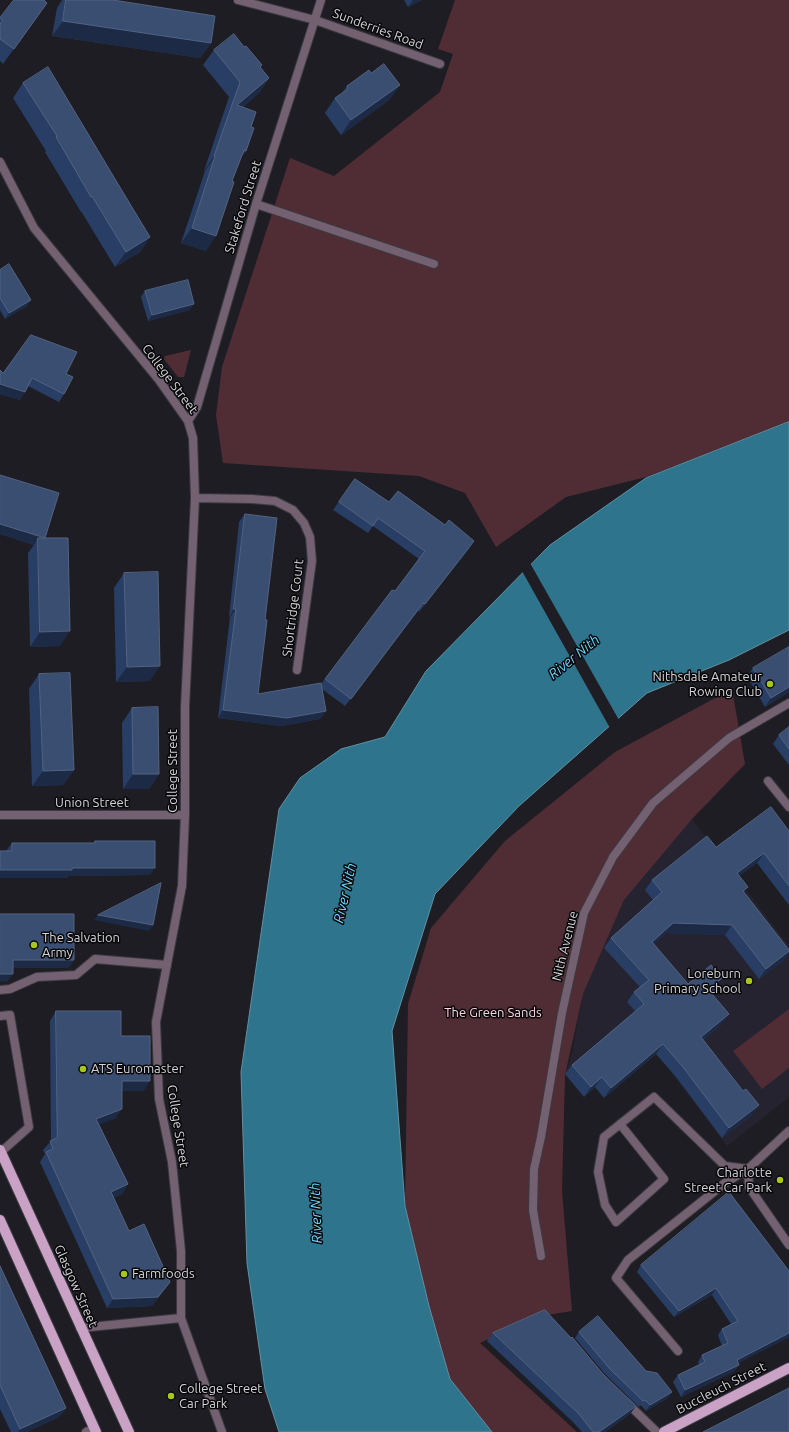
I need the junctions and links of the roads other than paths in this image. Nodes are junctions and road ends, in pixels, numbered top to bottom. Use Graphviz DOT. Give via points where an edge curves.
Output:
graph roads {
  1 [pos="238,0"];
  2 [pos="321,0"];
  3 [pos="315,20"];
  4 [pos="440,64"];
  5 [pos="0,162"];
  6 [pos="256,204"];
  7 [pos="434,264"];
  8 [pos="188,421"];
  9 [pos="195,498"];
  10 [pos="297,670"];
  11 [pos="789,702"];
  12 [pos="768,780"];
  13 [pos="789,807"];
  14 [pos="0,815"];
  15 [pos="185,815"];
  16 [pos="167,965"];
  17 [pos="0,990"];
  18 [pos="0,1016"];
  19 [pos="620,1124"];
  20 [pos="789,1131"];
  21 [pos="0,1151"];
  22 [pos="748,1169"];
  23 [pos="0,1220"];
  24 [pos="789,1244"];
  25 [pos="541,1256"];
  26 [pos="181,1318"];
  27 [pos="80,1328"];
  28 [pos="678,1351"];
  29 [pos="789,1368"];
  30 [pos="618,1394"];
  31 [pos="92,1431"];
  32 [pos="129,1432"];
  33 [pos="222,1432"];
  34 [pos="657,1432"];
  35 [pos="664,1432"];
  1 -- 3 [label="street, Sunderries Road"];
  2 -- 3 [label="street, Stakeford Street"];
  3 -- 4 [label="street, Sunderries Road"];
  3 -- 6 [label="street, Stakeford Street"];
  5 -- 8 [label="street, College Street" via="34,228 159,380"];
  6 -- 7 [label="street"];
  6 -- 8 [label="street, Stakeford Street" via="197,407"];
  8 -- 9 [label="street, College Street" via="193,438"];
  9 -- 10 [label="street, Shortridge Court" via="275,501 293,510 304,523 310,537 312,561"];
  9 -- 15 [label="street, College Street" via="185,708"];
  11 -- 25 [label="street, Nith Avenue" via="729,738 653,803 613,857 584,913 562,1013 534,1169 533,1210"];
  12 -- 13 [label="street"];
  14 -- 15 [label="street, Union Street"];
  15 -- 16 [label="street, College Street" via="182,886"];
  16 -- 17 [label="street" via="95,959 76,975 37,977"];
  16 -- 26 [label="street, College Street" via="156,1022 159,1099 172,1162 181,1251"];
  18 -- 21 [label="street" via="10,1015 30,1127"];
  19 -- 19 [label="street" via="604,1137 598,1172 605,1205 616,1222 664,1179"];
  19 -- 22 [label="street" via="654,1097 725,1166"];
  20 -- 22 [label="street"];
  21 -- 27 [label="main road, Glasgow Street"];
  22 -- 24 [label="street" via="749,1187"];
  22 -- 28 [label="street" via="725,1183 628,1260 616,1278"];
  23 -- 31 [label="main road"];
  26 -- 27 [label="street"];
  26 -- 33 [label="street, College Street"];
  27 -- 32 [label="main road, Glasgow Street"];
  29 -- 35 [label="main road, Buccleuch Street"];
  30 -- 34 [label="street"];
}
